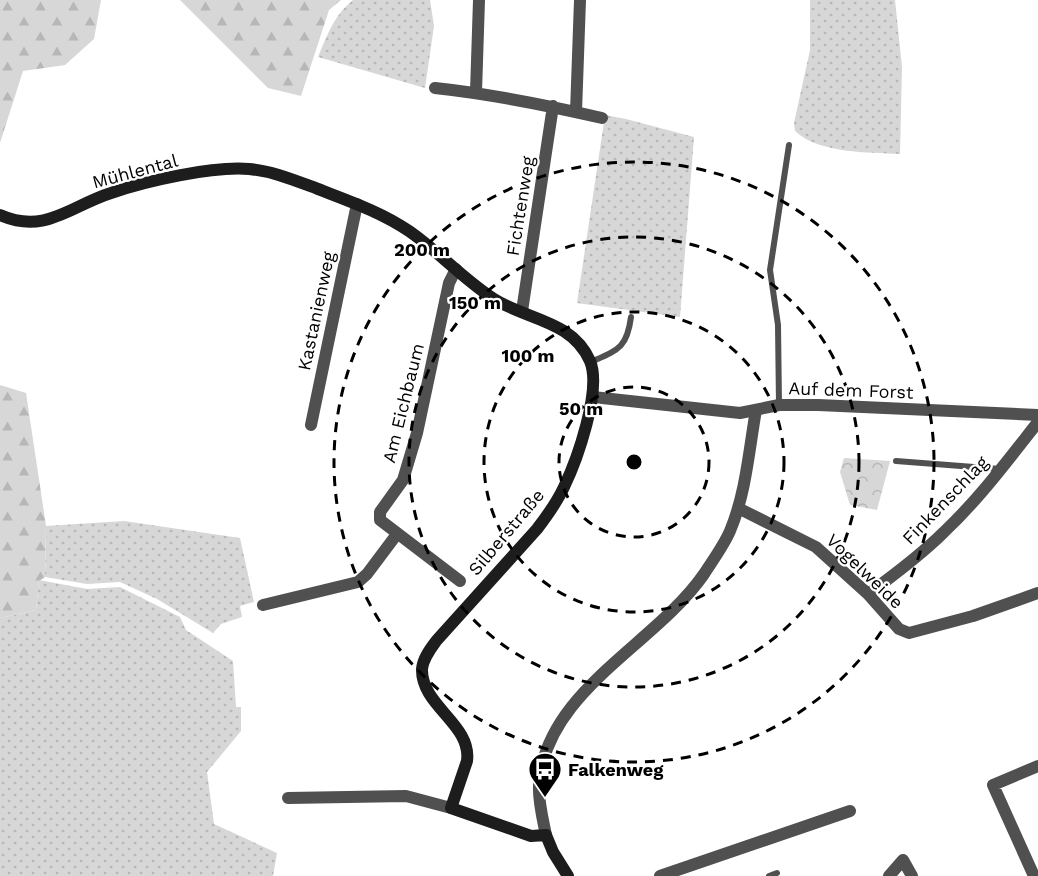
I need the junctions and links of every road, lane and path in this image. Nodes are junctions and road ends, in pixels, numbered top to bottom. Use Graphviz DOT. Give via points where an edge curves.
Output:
graph roads {
  1 [pos="479,0"];
  2 [pos="580,0"];
  3 [pos="435,88"];
  4 [pos="476,92"];
  5 [pos="553,106"];
  6 [pos="576,112"];
  7 [pos="602,118"];
  8 [pos="789,145"];
  9 [pos="284,176"];
  10 [pos="357,204"];
  11 [pos="0,215"];
  12 [pos="456,269"];
  13 [pos="522,311"];
  14 [pos="631,317"];
  15 [pos="590,362"];
  16 [pos="593,397"];
  17 [pos="779,405"];
  18 [pos="756,410"];
  19 [pos="1038,416"];
  20 [pos="1038,422"];
  21 [pos="311,425"];
  22 [pos="896,461"];
  23 [pos="1000,469"];
  24 [pos="738,508"];
  25 [pos="397,534"];
  26 [pos="460,581"];
  27 [pos="1038,593"];
  28 [pos="868,594"];
  29 [pos="263,605"];
  30 [pos="1038,766"];
  31 [pos="288,798"];
  32 [pos="451,808"];
  33 [pos="850,811"];
  34 [pos="546,835"];
  35 [pos="777,873"];
  36 [pos="568,876"];
  37 [pos="660,876"];
  38 [pos="769,876"];
  39 [pos="889,876"];
  40 [pos="912,876"];
  41 [pos="1034,876"];
  1 -- 4 [label="street"];
  2 -- 6 [label="street"];
  3 -- 4 [label="street"];
  4 -- 5 [label="street"];
  5 -- 6 [label="street"];
  5 -- 13 [label="street, Fichtenweg"];
  6 -- 7 [label="street"];
  8 -- 17 [label="lane" via="770,270 778,325"];
  9 -- 10 [label="street, Silberstraße"];
  9 -- 11 [label="street, Mühlental" via="249,169 214,171 111,193 42,222"];
  10 -- 12 [label="street, Silberstraße" via="410,231"];
  10 -- 21 [label="street, Kastanienweg"];
  12 -- 13 [label="street, Silberstraße" via="495,300"];
  12 -- 25 [label="street, Am Eichbaum" via="449,284 403,480 380,512 380,520"];
  13 -- 15 [label="street, Silberstraße" via="571,335"];
  14 -- 15 [label="lane" via="622,345"];
  15 -- 16 [label="street, Silberstraße"];
  16 -- 18 [label="street, Auf dem Forst" via="740,412"];
  16 -- 32 [label="street, Silberstraße" via="571,470 547,516 437,640 425,659 422,669 428,687 463,737 468,753"];
  17 -- 18 [label="street, Auf dem Forst"];
  17 -- 19 [label="street, Auf dem Forst"];
  18 -- 24 [label="street"];
  20 -- 23 [label="street, Finkenschlag"];
  22 -- 23 [label="lane"];
  23 -- 28 [label="street, Finkenschlag" via="945,532"];
  24 -- 28 [label="street, Vogelweide" via="816,547"];
  24 -- 34 [label="street" via="729,533 703,575 671,613 591,686 550,738 538,788"];
  25 -- 26 [label="street, Am Eichbaum"];
  25 -- 29 [label="street" via="358,582"];
  27 -- 28 [label="street, Vogelweide" via="909,633 899,629"];
  30 -- 41 [label="street" via="993,785"];
  31 -- 32 [label="street" via="406,796"];
  32 -- 34 [label="street" via="531,836"];
  33 -- 37 [label="street"];
  34 -- 36 [label="street"];
  35 -- 38 [label="lane"];
  39 -- 40 [label="street" via="903,860"];
}
